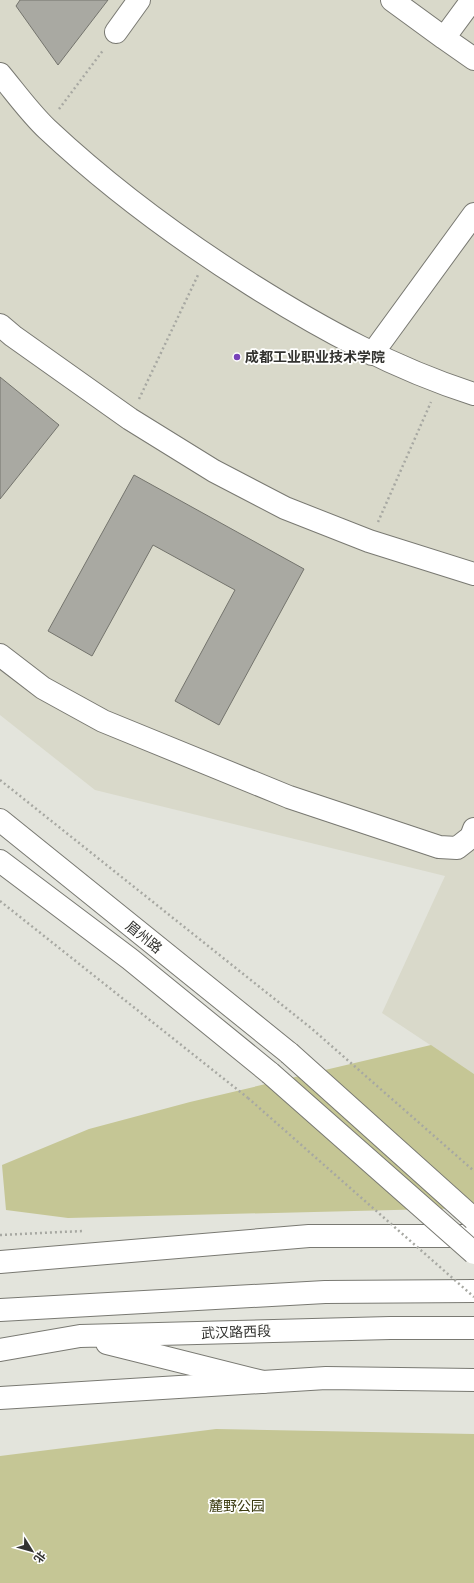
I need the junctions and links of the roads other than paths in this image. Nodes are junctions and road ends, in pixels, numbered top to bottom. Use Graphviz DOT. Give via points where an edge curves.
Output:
graph roads {
  1 [pos="139,0"];
  2 [pos="392,0"];
  3 [pos="472,0"];
  4 [pos="116,32"];
  5 [pos="444,38"];
  6 [pos="474,59"];
  7 [pos="0,74"];
  8 [pos="474,214"];
  9 [pos="0,325"];
  10 [pos="372,354"];
  11 [pos="474,394"];
  12 [pos="474,574"];
  13 [pos="0,655"];
  14 [pos="0,820"];
  15 [pos="474,829"];
  16 [pos="0,861"];
  17 [pos="474,1219"];
  18 [pos="474,1236"];
  19 [pos="474,1253"];
  20 [pos="0,1262"];
  21 [pos="474,1291"];
  22 [pos="0,1310"];
  23 [pos="474,1328"];
  24 [pos="80,1336"];
  25 [pos="0,1350"];
  26 [pos="474,1380"];
  27 [pos="263,1382"];
  28 [pos="0,1398"];
  1 -- 4 [label="main road"];
  2 -- 5 [label="main road"];
  3 -- 5 [label="main road"];
  5 -- 6 [label="main road"];
  7 -- 10 [label="main road" via="46,128 107,183 206,256 289,308"];
  8 -- 10 [label="main road"];
  9 -- 12 [label="main road" via="130,419 214,471 285,508 370,542"];
  10 -- 11 [label="main road" via="439,383"];
  13 -- 15 [label="main road" via="42,688 103,721 289,798 439,847 457,848 471,837"];
  14 -- 17 [label="main road, 眉州路, bridge" via="289,1053"];
  16 -- 19 [label="main road, bridge" via="130,959 270,1073"];
  18 -- 20 [label="main road" via="309,1236"];
  21 -- 22 [label="main road" via="325,1292"];
  23 -- 24 [label="main road, 武汉路西段"];
  24 -- 25 [label="main road, 武汉路西段"];
  24 -- 27 [label="main road"];
  26 -- 27 [label="main road" via="326,1378"];
  27 -- 28 [label="main road"];
}
